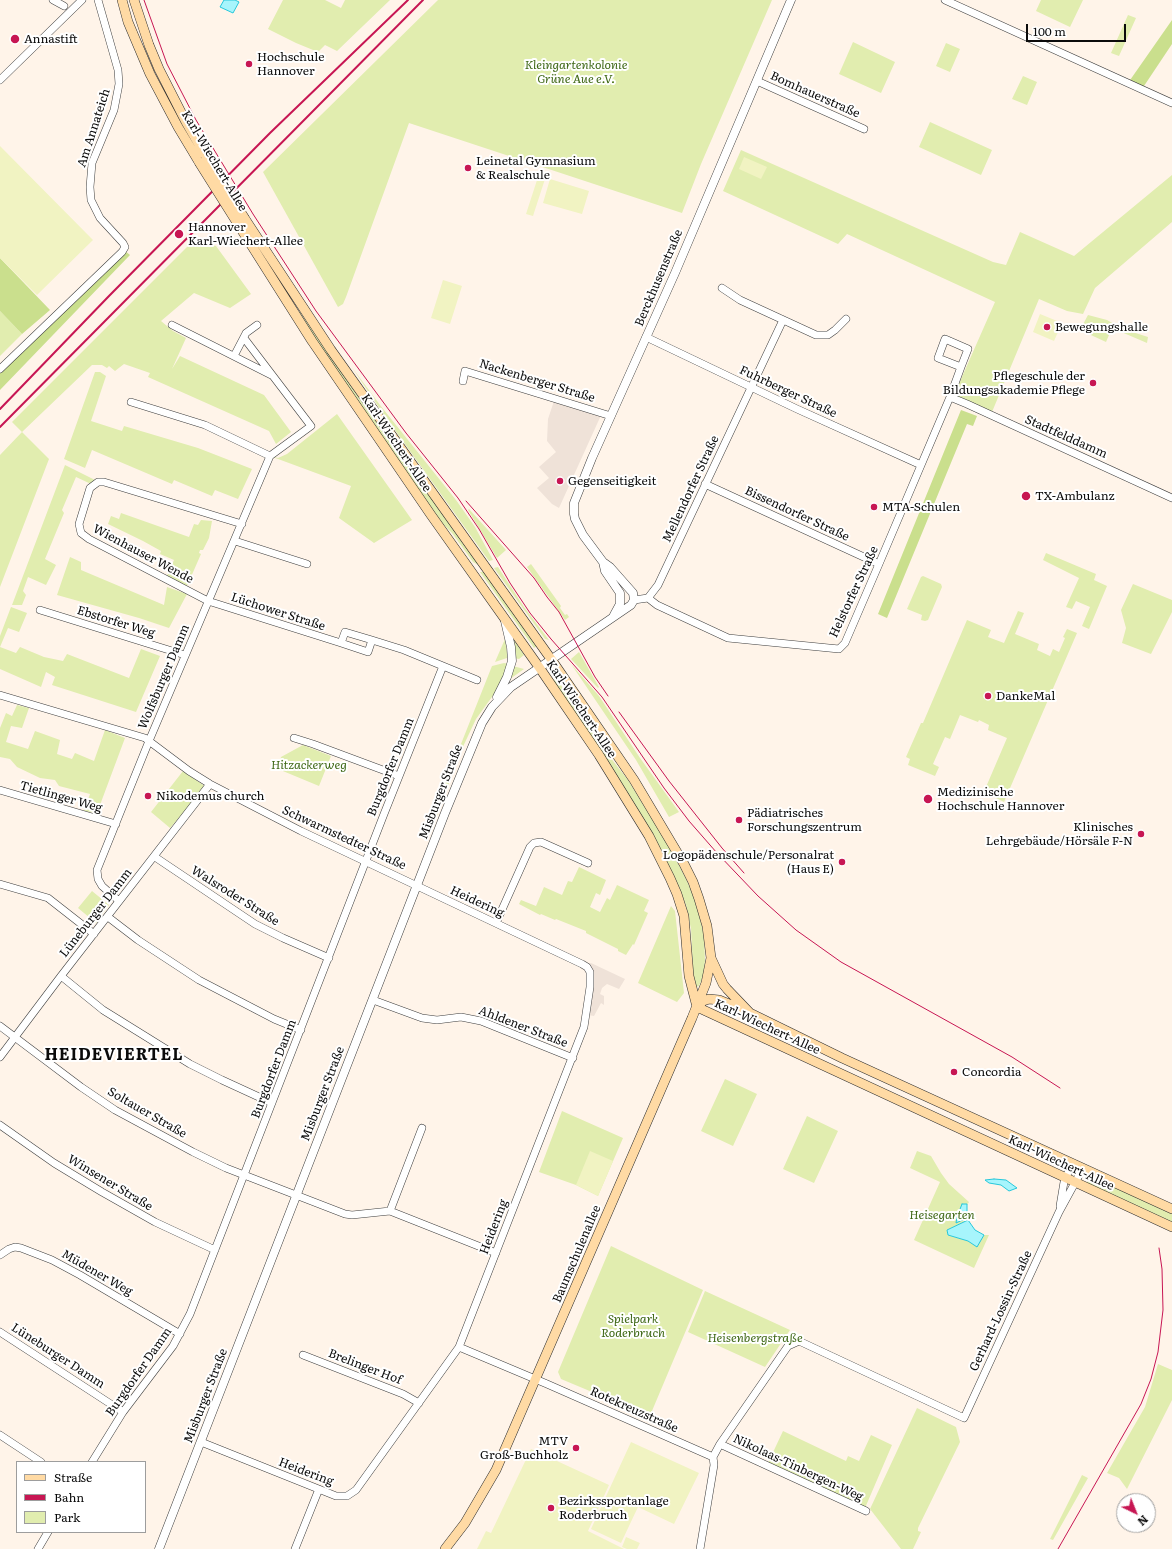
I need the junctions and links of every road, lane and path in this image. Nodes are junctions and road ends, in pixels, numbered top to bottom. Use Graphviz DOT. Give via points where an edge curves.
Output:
graph roads {
  1 [pos="53,0"];
  2 [pos="82,0"];
  3 [pos="98,0"];
  4 [pos="122,0"];
  5 [pos="134,0"];
  6 [pos="791,0"];
  7 [pos="945,0"];
  8 [pos="64,6"];
  9 [pos="0,80"];
  10 [pos="757,81"];
  11 [pos="1172,103"];
  12 [pos="864,129"];
  13 [pos="202,158"];
  14 [pos="241,222"];
  15 [pos="722,288"];
  16 [pos="846,319"];
  17 [pos="783,320"];
  18 [pos="172,325"];
  19 [pos="257,325"];
  20 [pos="646,337"];
  21 [pos="244,338"];
  22 [pos="234,356"];
  23 [pos="960,367"];
  24 [pos="0,369"];
  25 [pos="273,376"];
  26 [pos="463,381"];
  27 [pos="752,386"];
  28 [pos="950,397"];
  29 [pos="131,402"];
  30 [pos="611,416"];
  31 [pos="270,456"];
  32 [pos="921,465"];
  33 [pos="705,484"];
  34 [pos="1172,498"];
  35 [pos="242,524"];
  36 [pos="235,540"];
  37 [pos="603,562"];
  38 [pos="307,564"];
  39 [pos="879,564"];
  40 [pos="648,598"];
  41 [pos="634,600"];
  42 [pos="208,601"];
  43 [pos="40,610"];
  44 [pos="614,616"];
  45 [pos="505,620"];
  46 [pos="372,640"];
  47 [pos="341,643"];
  48 [pos="185,655"];
  49 [pos="551,658"];
  50 [pos="443,666"];
  51 [pos="539,668"];
  52 [pos="477,680"];
  53 [pos="0,695"];
  54 [pos="492,707"];
  55 [pos="294,738"];
  56 [pos="149,741"];
  57 [pos="400,776"];
  58 [pos="210,784"];
  59 [pos="0,790"];
  60 [pos="116,824"];
  61 [pos="155,857"];
  62 [pos="366,862"];
  63 [pos="588,863"];
  64 [pos="0,884"];
  65 [pos="417,885"];
  66 [pos="119,902"];
  67 [pos="108,917"];
  68 [pos="496,923"];
  69 [pos="94,934"];
  70 [pos="329,958"];
  71 [pos="711,958"];
  72 [pos="60,976"];
  73 [pos="373,1000"];
  74 [pos="697,1007"];
  75 [pos="750,1013"];
  76 [pos="0,1026"];
  77 [pos="301,1030"];
  78 [pos="14,1037"];
  79 [pos="0,1056"];
  80 [pos="573,1058"];
  81 [pos="886,1078"];
  82 [pos="880,1092"];
  83 [pos="272,1103"];
  84 [pos="0,1125"];
  85 [pos="422,1128"];
  86 [pos="1072,1163"];
  87 [pos="1083,1168"];
  88 [pos="244,1176"];
  89 [pos="1066,1178"];
  90 [pos="1075,1182"];
  91 [pos="296,1195"];
  92 [pos="1172,1209"];
  93 [pos="390,1211"];
  94 [pos="1058,1212"];
  95 [pos="1172,1227"];
  96 [pos="215,1250"];
  97 [pos="496,1253"];
  98 [pos="0,1256"];
  99 [pos="0,1332"];
  100 [pos="180,1334"];
  101 [pos="459,1347"];
  102 [pos="303,1354"];
  103 [pos="536,1380"];
  104 [pos="419,1403"];
  105 [pos="124,1412"];
  106 [pos="0,1435"];
  107 [pos="200,1442"];
  108 [pos="720,1444"];
  109 [pos="713,1457"];
  110 [pos="39,1461"];
  111 [pos="93,1461"];
  112 [pos="318,1489"];
  113 [pos="866,1511"];
  114 [pos="47,1533"];
  115 [pos="38,1549"];
  116 [pos="159,1549"];
  117 [pos="295,1549"];
  118 [pos="445,1549"];
  119 [pos="700,1549"];
  1 -- 8 [label="street"];
  2 -- 9 [label="street"];
  3 -- 24 [label="street, Am Annateich" via="118,70 119,84 114,110 92,163 91,200 100,218 125,247"];
  4 -- 13 [label="main road, Karl-Wiechert-Allee" via="128,22 150,74 178,127"];
  5 -- 13 [label="main road, Karl-Wiechert-Allee" via="159,70"];
  6 -- 10 [label="street, Berckhusenstraße"];
  7 -- 11 [label="street"];
  10 -- 12 [label="street, Bomhauerstraße"];
  10 -- 20 [label="street, Berckhusenstraße"];
  13 -- 14 [label="main road, Karl-Wiechert-Allee, bridge"];
  14 -- 45 [label="main road, Karl-Wiechert-Allee" via="312,341"];
  14 -- 49 [label="main road, Karl-Wiechert-Allee"];
  15 -- 17 [label="street" via="740,300"];
  16 -- 17 [label="street" via="828,335 816,335"];
  17 -- 27 [label="street, Mellendorfer Straße"];
  18 -- 22 [label="street"];
  19 -- 21 [label="street" via="246,333"];
  20 -- 27 [label="street, Fuhrberger Straße"];
  20 -- 30 [label="street, Berckhusenstraße"];
  21 -- 22 [label="street"];
  21 -- 25 [label="street"];
  22 -- 25 [label="street"];
  23 -- 23 [label="street, Helstorfer Straße" via="938,358 945,340 968,349"];
  23 -- 28 [label="street, Helstorfer Straße"];
  25 -- 31 [label="street" via="311,426"];
  26 -- 30 [label="street, Nackenberger Straße" via="465,371"];
  27 -- 32 [label="street, Fuhrberger Straße"];
  27 -- 33 [label="street, Mellendorfer Straße"];
  28 -- 32 [label="street, Helstorfer Straße"];
  28 -- 34 [label="street, Stadtfelddamm"];
  29 -- 31 [label="street" via="205,425"];
  30 -- 37 [label="street, Berckhusenstraße" via="574,506 575,519 580,529"];
  31 -- 35 [label="street, Wolfsburger Damm"];
  32 -- 39 [label="street, Helstorfer Straße"];
  33 -- 39 [label="street, Bissendorfer Straße"];
  33 -- 40 [label="street, Mellendorfer Straße" via="658,585"];
  35 -- 36 [label="street, Wolfsburger Damm"];
  35 -- 42 [label="street, Wienhauser Wende" via="104,482 93,485 87,494 79,524 81,533"];
  36 -- 38 [label="street"];
  36 -- 42 [label="street, Wolfsburger Damm"];
  37 -- 41 [label="street, Berckhusenstraße" via="633,593"];
  37 -- 44 [label="street, Berckhusenstraße" via="605,571 620,593 620,604"];
  39 -- 40 [label="street, Helstorfer Straße" via="845,643 839,649 728,638 657,605"];
  40 -- 41 [label="street"];
  41 -- 44 [label="street" via="631,605"];
  42 -- 47 [label="street, Lüchower Straße"];
  42 -- 48 [label="street, Wolfsburger Damm"];
  43 -- 48 [label="street, Ebstorfer Weg"];
  44 -- 49 [label="street"];
  45 -- 51 [label="main road, Karl-Wiechert-Allee"];
  45 -- 54 [label="street" via="512,661"];
  46 -- 47 [label="street" via="345,632"];
  46 -- 47 [label="street, Lüchower Straße" via="368,652"];
  46 -- 50 [label="street"];
  48 -- 56 [label="street, Wolfsburger Damm"];
  49 -- 51 [label="street"];
  49 -- 71 [label="main road, Karl-Wiechert-Allee" via="634,780 684,864 700,899"];
  50 -- 52 [label="street"];
  50 -- 57 [label="street, Burgdorfer Damm"];
  51 -- 54 [label="street, Misburger Straße" via="511,687"];
  51 -- 74 [label="main road, Karl-Wiechert-Allee" via="616,782 663,862 684,916 689,976"];
  53 -- 56 [label="street, Schwarmstedter Straße"];
  54 -- 65 [label="street, Misburger Straße" via="478,732"];
  55 -- 57 [label="street"];
  56 -- 58 [label="street, Schwarmstedter Straße"];
  56 -- 60 [label="street, Wolfsburger Damm"];
  57 -- 62 [label="street, Burgdorfer Damm"];
  58 -- 61 [label="street, Lüneburger Damm"];
  58 -- 62 [label="street, Schwarmstedter Straße"];
  59 -- 60 [label="street, Tietlinger Weg"];
  60 -- 66 [label="street, Wolfsburger Damm" via="97,870 102,886"];
  61 -- 66 [label="street, Lüneburger Damm"];
  61 -- 70 [label="street, Walsroder Straße" via="255,924"];
  62 -- 65 [label="street, Schwarmstedter Straße"];
  62 -- 70 [label="street, Burgdorfer Damm"];
  63 -- 68 [label="street" via="541,842 534,843"];
  64 -- 69 [label="street" via="48,898"];
  65 -- 68 [label="street, Heidering"];
  65 -- 73 [label="street, Misburger Straße"];
  66 -- 67 [label="street, Lüneburger Damm"];
  67 -- 69 [label="street, Lüneburger Damm"];
  67 -- 77 [label="street" via="199,980 274,1019"];
  68 -- 80 [label="street, Heidering" via="587,967 591,977 584,1027"];
  69 -- 72 [label="street, Lüneburger Damm"];
  70 -- 77 [label="street, Burgdorfer Damm"];
  71 -- 74 [label="main road, Baumschulenallee" via="706,983"];
  71 -- 75 [label="main road, Karl-Wiechert-Allee" via="723,984"];
  72 -- 78 [label="street, Lüneburger Damm"];
  72 -- 83 [label="street" via="103,1010 190,1064"];
  73 -- 80 [label="street, Ahldener Straße" via="426,1019 461,1017 481,1021"];
  73 -- 91 [label="street, Misburger Straße"];
  74 -- 75 [label="main road" via="709,999 719,1000"];
  74 -- 82 [label="main road, Karl-Wiechert-Allee"];
  74 -- 103 [label="main road, Baumschulenallee"];
  75 -- 81 [label="main road, Karl-Wiechert-Allee"];
  76 -- 78 [label="street, Soltauer Straße"];
  77 -- 83 [label="street, Burgdorfer Damm"];
  78 -- 79 [label="street, Lüneburger Damm"];
  78 -- 88 [label="street, Soltauer Straße" via="115,1110"];
  80 -- 97 [label="street, Heidering"];
  81 -- 82 [label="main road"];
  81 -- 86 [label="main road, Karl-Wiechert-Allee"];
  82 -- 89 [label="main road, Karl-Wiechert-Allee"];
  83 -- 88 [label="street, Burgdorfer Damm"];
  84 -- 96 [label="street, Winsener Straße" via="54,1163 102,1192 154,1222"];
  85 -- 93 [label="street"];
  86 -- 87 [label="main road, Karl-Wiechert-Allee"];
  86 -- 89 [label="street, Gerhard-Lossin-Straße"];
  87 -- 90 [label="street, Gerhard-Lossin-Straße"];
  87 -- 92 [label="main road, Karl-Wiechert-Allee"];
  88 -- 91 [label="street, Soltauer Straße"];
  88 -- 96 [label="street, Burgdorfer Damm"];
  89 -- 90 [label="main road, Karl-Wiechert-Allee"];
  89 -- 94 [label="street, Gerhard-Lossin-Straße"];
  90 -- 94 [label="street, Gerhard-Lossin-Straße"];
  90 -- 95 [label="main road, Karl-Wiechert-Allee"];
  91 -- 93 [label="street, Soltauer Straße" via="345,1214"];
  91 -- 107 [label="street, Misburger Straße"];
  93 -- 97 [label="street"];
  94 -- 108 [label="street, Gerhard-Lossin-Straße" via="964,1418 798,1341 788,1346"];
  96 -- 100 [label="street, Burgdorfer Damm"];
  97 -- 101 [label="street, Heidering"];
  98 -- 100 [label="street, Müdener Weg" via="15,1247 52,1260"];
  99 -- 105 [label="street, Lüneburger Damm"];
  100 -- 105 [label="street, Burgdorfer Damm"];
  101 -- 103 [label="street, Rotekreuzstraße"];
  101 -- 104 [label="street, Heidering"];
  102 -- 104 [label="street, Brelinger Hof" via="403,1394"];
  103 -- 109 [label="street, Rotekreuzstraße"];
  103 -- 118 [label="main road, Baumschulenallee" via="496,1470 472,1512"];
  104 -- 112 [label="street, Heidering" via="351,1494 342,1497"];
  105 -- 111 [label="street, Burgdorfer Damm"];
  106 -- 110 [label="street"];
  107 -- 112 [label="street, Heidering"];
  107 -- 116 [label="street, Misburger Straße"];
  108 -- 109 [label="street"];
  108 -- 113 [label="street, Nikolaas-Tinbergen-Weg"];
  109 -- 119 [label="street" via="714,1465"];
  112 -- 117 [label="street"];
  114 -- 115 [label="street"];
}
